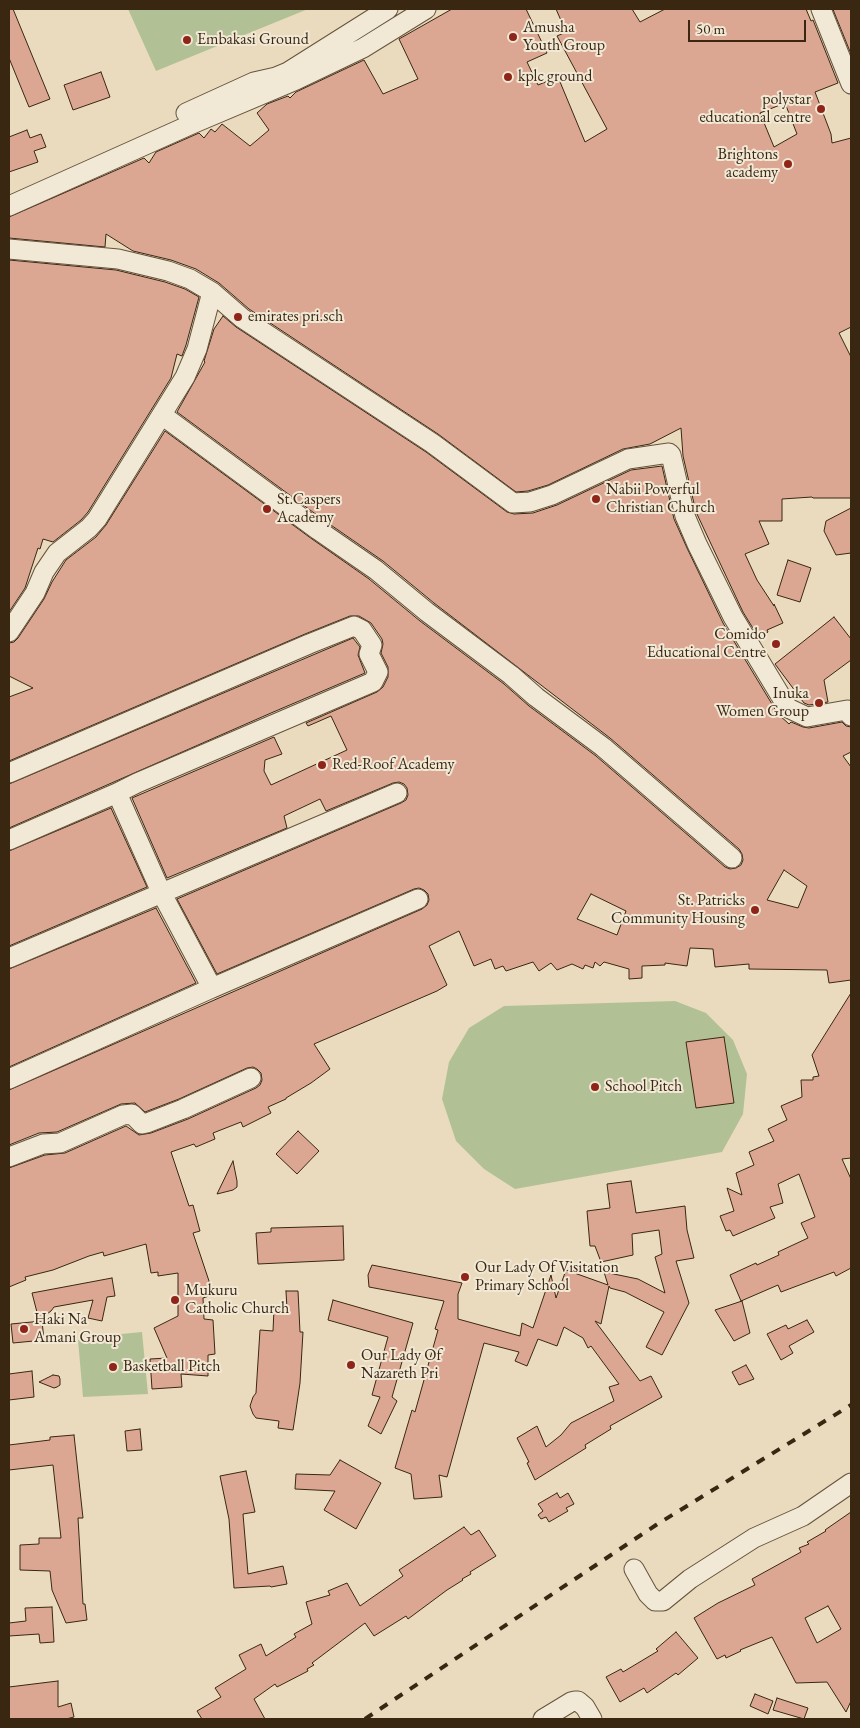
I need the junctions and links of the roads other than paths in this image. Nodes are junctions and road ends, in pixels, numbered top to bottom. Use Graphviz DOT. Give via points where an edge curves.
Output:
graph roads {
  1 [pos="388,9"];
  2 [pos="426,9"];
  3 [pos="821,9"];
  4 [pos="851,84"];
  5 [pos="9,197"];
  6 [pos="9,206"];
  7 [pos="9,249"];
  8 [pos="212,292"];
  9 [pos="162,415"];
  10 [pos="9,632"];
  11 [pos="851,716"];
  12 [pos="9,773"];
  13 [pos="117,793"];
  14 [pos="397,793"];
  15 [pos="9,840"];
  16 [pos="732,858"];
  17 [pos="160,892"];
  18 [pos="418,899"];
  19 [pos="9,958"];
  20 [pos="212,988"];
  21 [pos="251,1078"];
  22 [pos="9,1079"];
  23 [pos="9,1157"];
  24 [pos="851,1483"];
  25 [pos="634,1569"];
  26 [pos="543,1719"];
  27 [pos="592,1719"];
  1 -- 5 [label="street" via="276,78 254,82"];
  2 -- 6 [label="street" via="363,48 296,80"];
  3 -- 4 [label="street"];
  7 -- 8 [label="street" via="118,258 190,278"];
  8 -- 9 [label="street" via="197,349 185,377"];
  8 -- 11 [label="street" via="242,318 432,443 513,503 530,502 552,494 628,459 668,453 684,516 697,544 734,616 788,708 807,717 847,710"];
  9 -- 10 [label="street" via="97,518 57,553"];
  9 -- 16 [label="street" via="376,570 512,675 603,747"];
  12 -- 13 [label="street" via="354,626 362,630 372,644 369,654 378,672 374,682"];
  13 -- 15 [label="street"];
  13 -- 17 [label="street"];
  14 -- 17 [label="street"];
  17 -- 19 [label="street"];
  17 -- 20 [label="street"];
  18 -- 20 [label="street"];
  20 -- 22 [label="street"];
  21 -- 23 [label="street" via="147,1123 142,1124 132,1114 122,1115 60,1143 43,1144"];
  24 -- 25 [label="street" via="803,1516 754,1538 690,1579 663,1601 656,1601 648,1594"];
  26 -- 27 [label="street" via="578,1701"];
}
